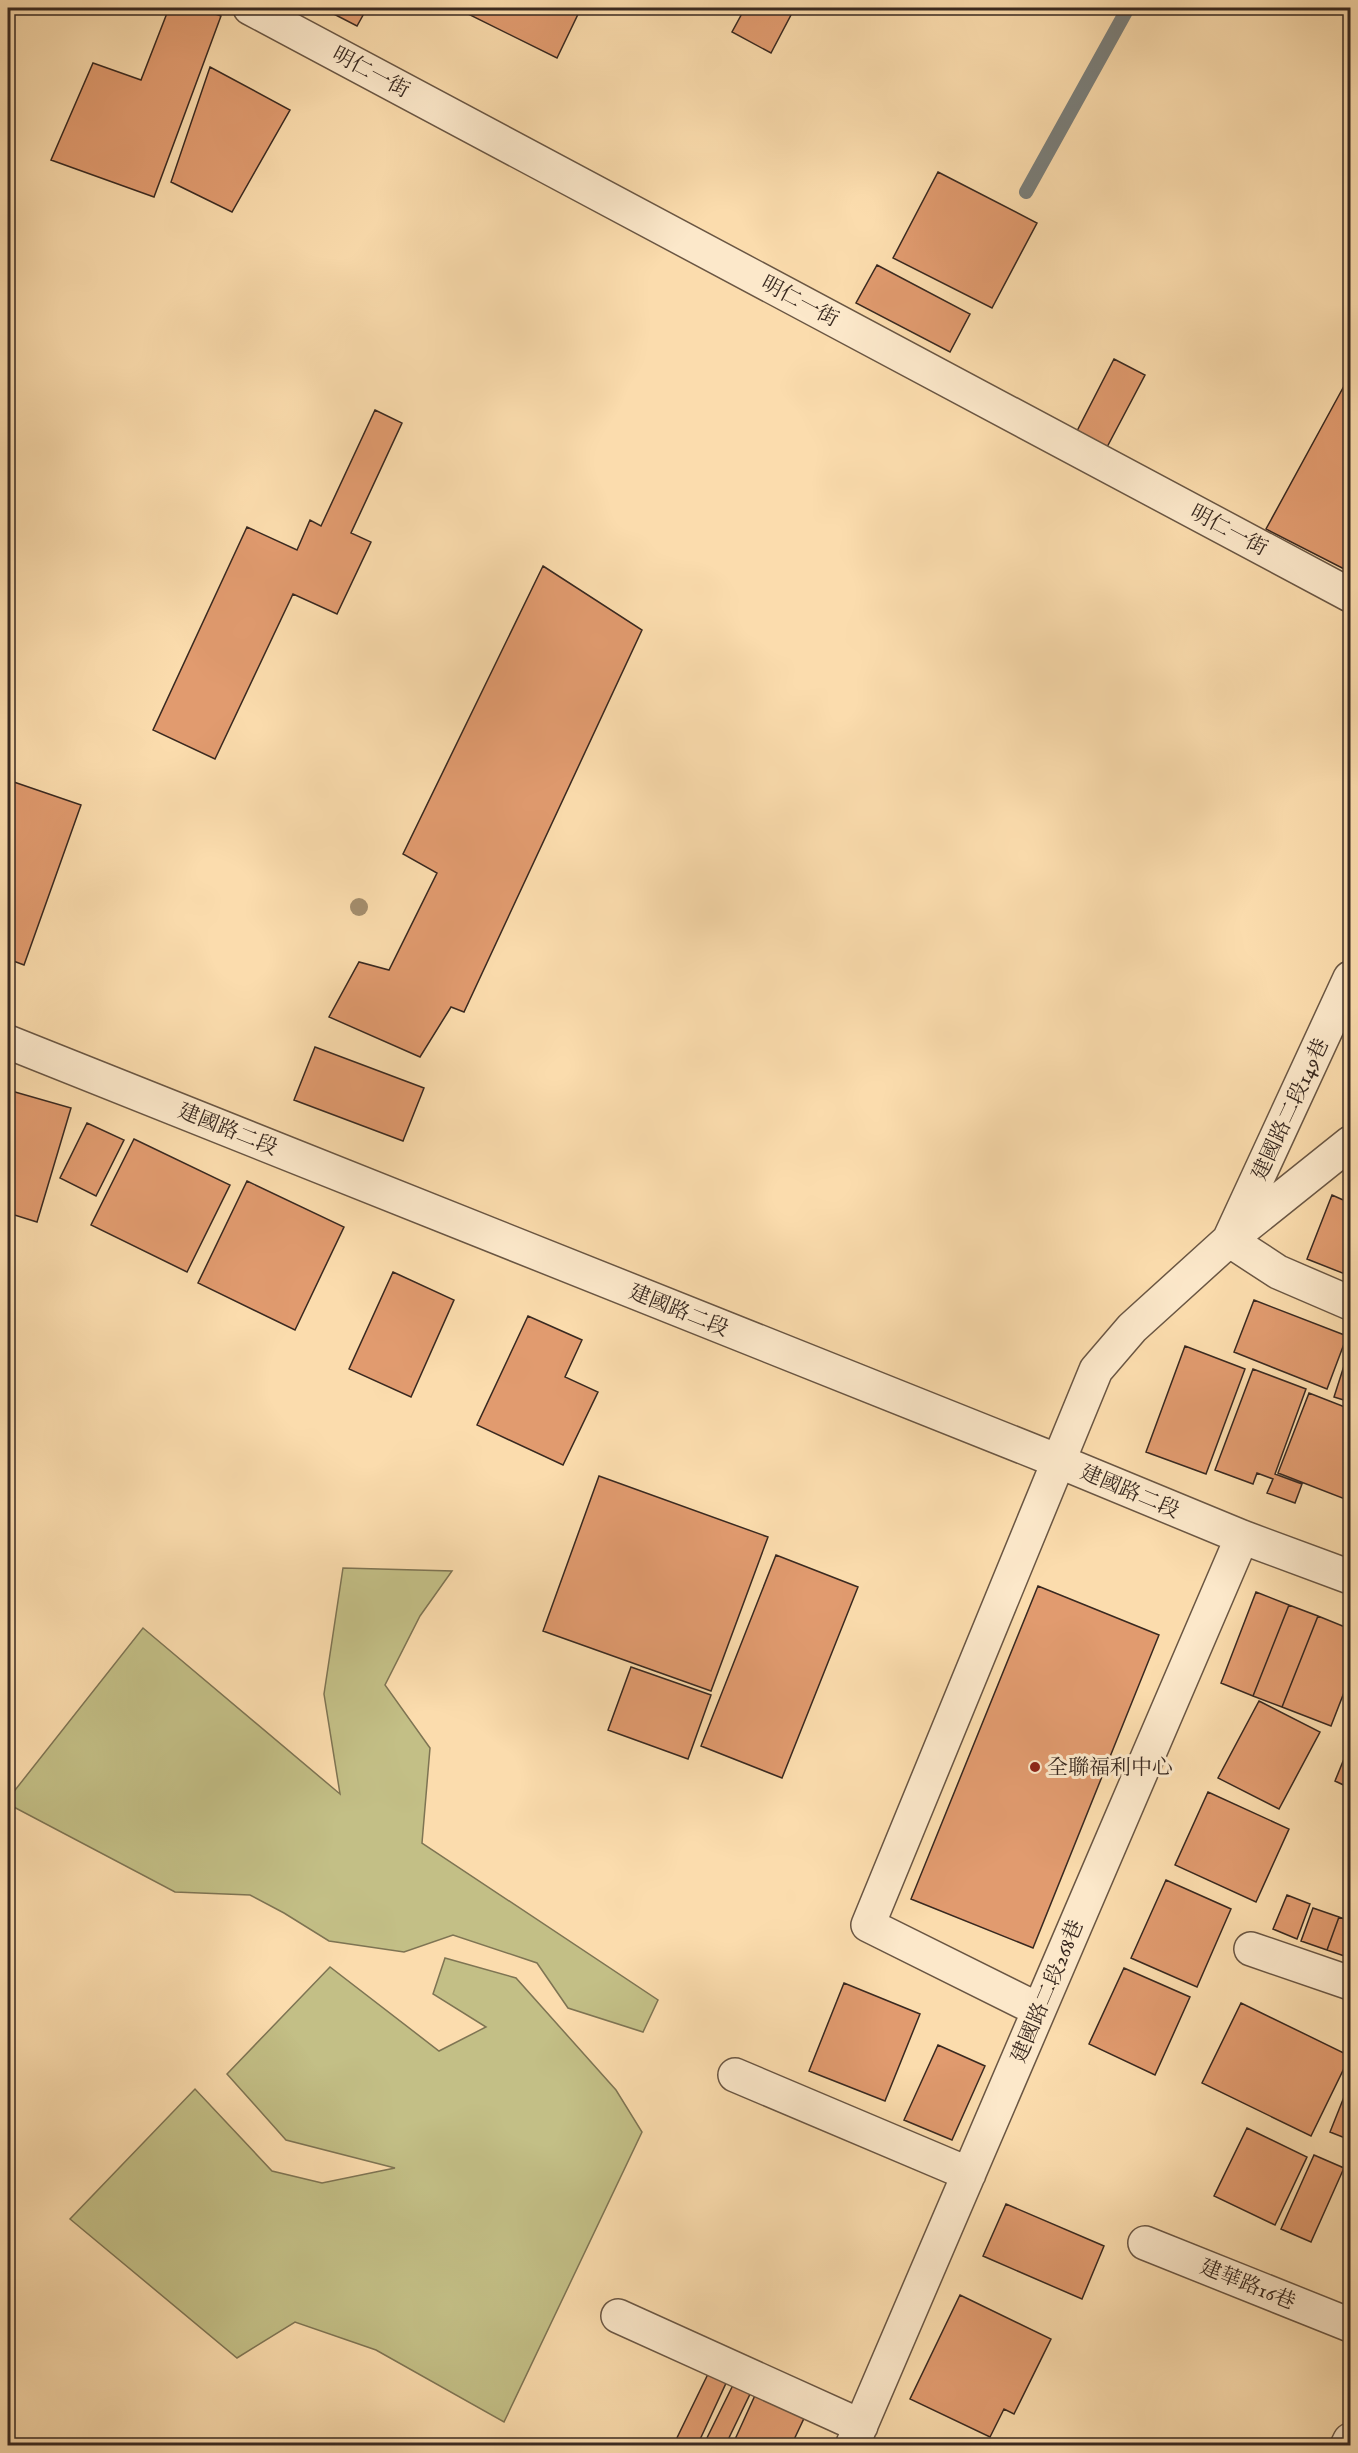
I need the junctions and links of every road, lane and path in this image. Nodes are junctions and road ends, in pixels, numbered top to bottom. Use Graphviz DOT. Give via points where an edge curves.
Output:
graph roads {
  1 [pos="250,8"];
  2 [pos="1350,595"];
  3 [pos="1350,978"];
  4 [pos="8,1042"];
  5 [pos="1350,1143"];
  6 [pos="1229,1240"];
  7 [pos="1350,1303"];
  8 [pos="1058,1461"];
  9 [pos="1242,1537"];
  10 [pos="1350,1577"];
  11 [pos="1251,1949"];
  12 [pos="1350,1983"];
  13 [pos="1039,2010"];
  14 [pos="735,2075"];
  15 [pos="969,2174"];
  16 [pos="1145,2243"];
  17 [pos="618,2316"];
  18 [pos="1350,2325"];
  19 [pos="856,2436"];
  20 [pos="1350,2440"];
  21 [pos="1347,2445"];
  1 -- 2 [label="street, 明仁一街"];
  3 -- 6 [label="street, 建國路二段149巷"];
  4 -- 8 [label="street, 建國路二段"];
  5 -- 6 [label="street"];
  6 -- 7 [label="street" via="1278,1272"];
  6 -- 8 [label="street" via="1132,1328 1096,1370"];
  8 -- 9 [label="street, 建國路二段"];
  8 -- 13 [label="street" via="868,1925"];
  9 -- 10 [label="street, 建國路二段"];
  9 -- 13 [label="street, 建國路二段268巷"];
  11 -- 12 [label="street"];
  13 -- 15 [label="street, 建國路二段268巷"];
  14 -- 15 [label="street"];
  15 -- 19 [label="street, 建國路二段268巷"];
  16 -- 18 [label="street, 建華路16巷"];
  17 -- 19 [label="street"];
  20 -- 21 [label="street"];
}
